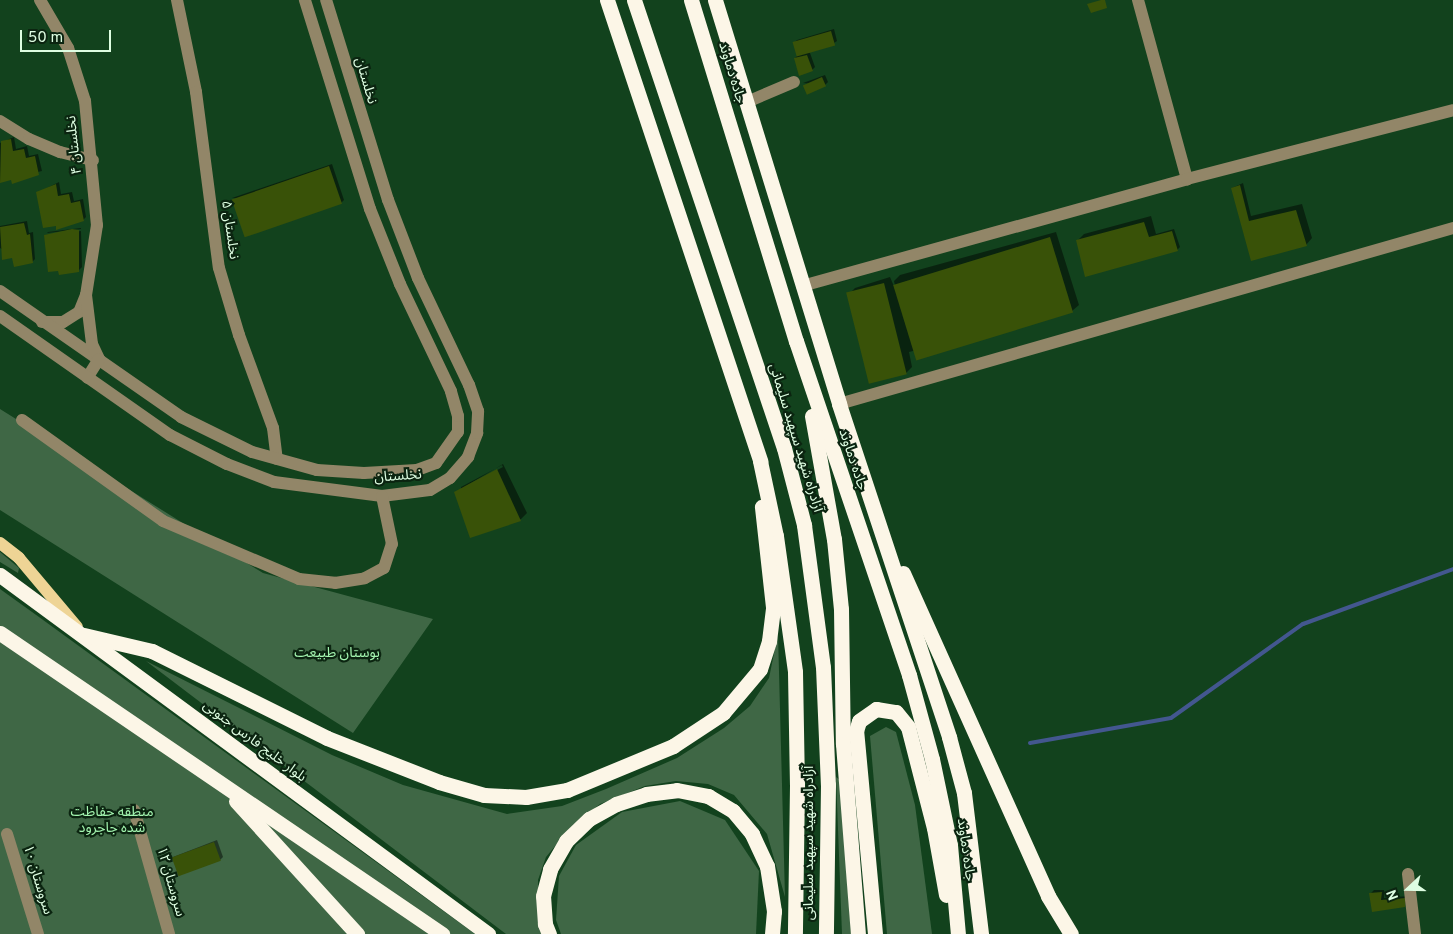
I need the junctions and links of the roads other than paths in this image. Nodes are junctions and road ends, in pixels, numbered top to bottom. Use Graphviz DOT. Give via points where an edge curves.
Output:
graph roads {
  1 [pos="40,0"];
  2 [pos="177,0"];
  3 [pos="305,0"];
  4 [pos="326,0"];
  5 [pos="607,0"];
  6 [pos="634,0"];
  7 [pos="691,0"];
  8 [pos="715,0"];
  9 [pos="1138,0"];
  10 [pos="794,82"];
  11 [pos="746,102"];
  12 [pos="1453,110"];
  13 [pos="0,121"];
  14 [pos="93,160"];
  15 [pos="1187,179"];
  16 [pos="1453,228"];
  17 [pos="802,286"];
  18 [pos="0,291"];
  19 [pos="86,295"];
  20 [pos="0,316"];
  21 [pos="42,322"];
  22 [pos="796,341"];
  23 [pos="99,360"];
  24 [pos="87,378"];
  25 [pos="839,404"];
  26 [pos="22,420"];
  27 [pos="277,459"];
  28 [pos="760,461"];
  29 [pos="382,496"];
  30 [pos="876,517"];
  31 [pos="0,543"];
  32 [pos="0,575"];
  33 [pos="0,633"];
  34 [pos="84,635"];
  35 [pos="220,783"];
  36 [pos="134,810"];
  37 [pos="7,834"];
  38 [pos="1408,874"];
  39 [pos="795,932"];
  40 [pos="38,934"];
  41 [pos="169,934"];
  42 [pos="357,934"];
  43 [pos="442,934"];
  44 [pos="488,934"];
  45 [pos="549,934"];
  46 [pos="772,934"];
  47 [pos="826,934"];
  48 [pos="858,934"];
  49 [pos="875,934"];
  50 [pos="954,934"];
  51 [pos="958,934"];
  52 [pos="981,934"];
  53 [pos="1071,934"];
  54 [pos="1415,934"];
  1 -- 14 [label="street, نخلستان ۴" via="68,48 85,101"];
  2 -- 27 [label="street, نخلستان ۵" via="196,92 219,268 273,428"];
  3 -- 27 [label="street, نخلستان" via="370,209 400,284 451,392 458,416 458,432 436,463 417,470 364,473 317,470"];
  4 -- 29 [label="street, نخلستان" via="388,200 418,278 469,384 478,411 477,433 468,457 450,478 430,490"];
  5 -- 28 [label="highway, آزادراه شهید سپهبد سلیمانی"];
  6 -- 47 [label="highway, آزادراه شهید سپهبد سلیمانی" via="784,448 804,525 823,667 828,785"];
  7 -- 22 [label="highway, جاده دماوند"];
  8 -- 11 [label="highway, جاده دماوند"];
  9 -- 15 [label="street"];
  10 -- 11 [label="street"];
  11 -- 17 [label="highway, جاده دماوند"];
  12 -- 15 [label="street"];
  13 -- 14 [label="street" via="29,139 60,152"];
  14 -- 19 [label="street, نخلستان ۴" via="97,224"];
  15 -- 17 [label="street"];
  16 -- 25 [label="street"];
  17 -- 25 [label="highway, جاده دماوند"];
  18 -- 21 [label="street, نخلستان"];
  19 -- 21 [label="street" via="79,312 63,322"];
  19 -- 23 [label="street" via="92,344"];
  20 -- 24 [label="street, نخلستان"];
  21 -- 23 [label="street, نخلستان"];
  22 -- 48 [label="highway" via="834,540 841,609 844,744"];
  22 -- 51 [label="highway, جاده دماوند" via="909,675 932,758 950,845"];
  23 -- 24 [label="street"];
  23 -- 27 [label="street, نخلستان" via="181,417 215,436"];
  24 -- 29 [label="street, نخلستان" via="170,435 227,464 274,482"];
  25 -- 30 [label="highway, جاده دماوند"];
  26 -- 29 [label="street" via="163,521 299,578 335,583 365,578 384,568 392,544"];
  28 -- 34 [label="highway" via="773,607 769,640 760,669 723,713 673,746 567,790 526,797 484,796 439,782 327,738 152,651"];
  28 -- 39 [label="highway, آزادراه شهید سپهبد سلیمانی" via="788,606 795,672"];
  30 -- 52 [label="highway, جاده دماوند" via="950,737 964,794"];
  30 -- 53 [label="highway" via="943,656 1048,896"];
  31 -- 34 [label="main road" via="19,558"];
  32 -- 34 [label="highway, بلوار خلیج فارس جنوبی"];
  33 -- 35 [label="highway"];
  34 -- 44 [label="highway, بلوار خلیج فارس جنوبی"];
  35 -- 42 [label="highway"];
  35 -- 43 [label="highway"];
  36 -- 41 [label="street, سروستان ۱۲"];
  37 -- 40 [label="street, سروستان ۱۰"];
  38 -- 54 [label="street"];
  45 -- 46 [label="highway" via="543,896 550,869 566,841 589,819 616,804 646,794 677,790 708,796 733,811 752,834 767,866 774,911"];
  49 -- 50 [label="highway" via="856,731 866,713 886,708 899,715 908,727 934,828"];
}
